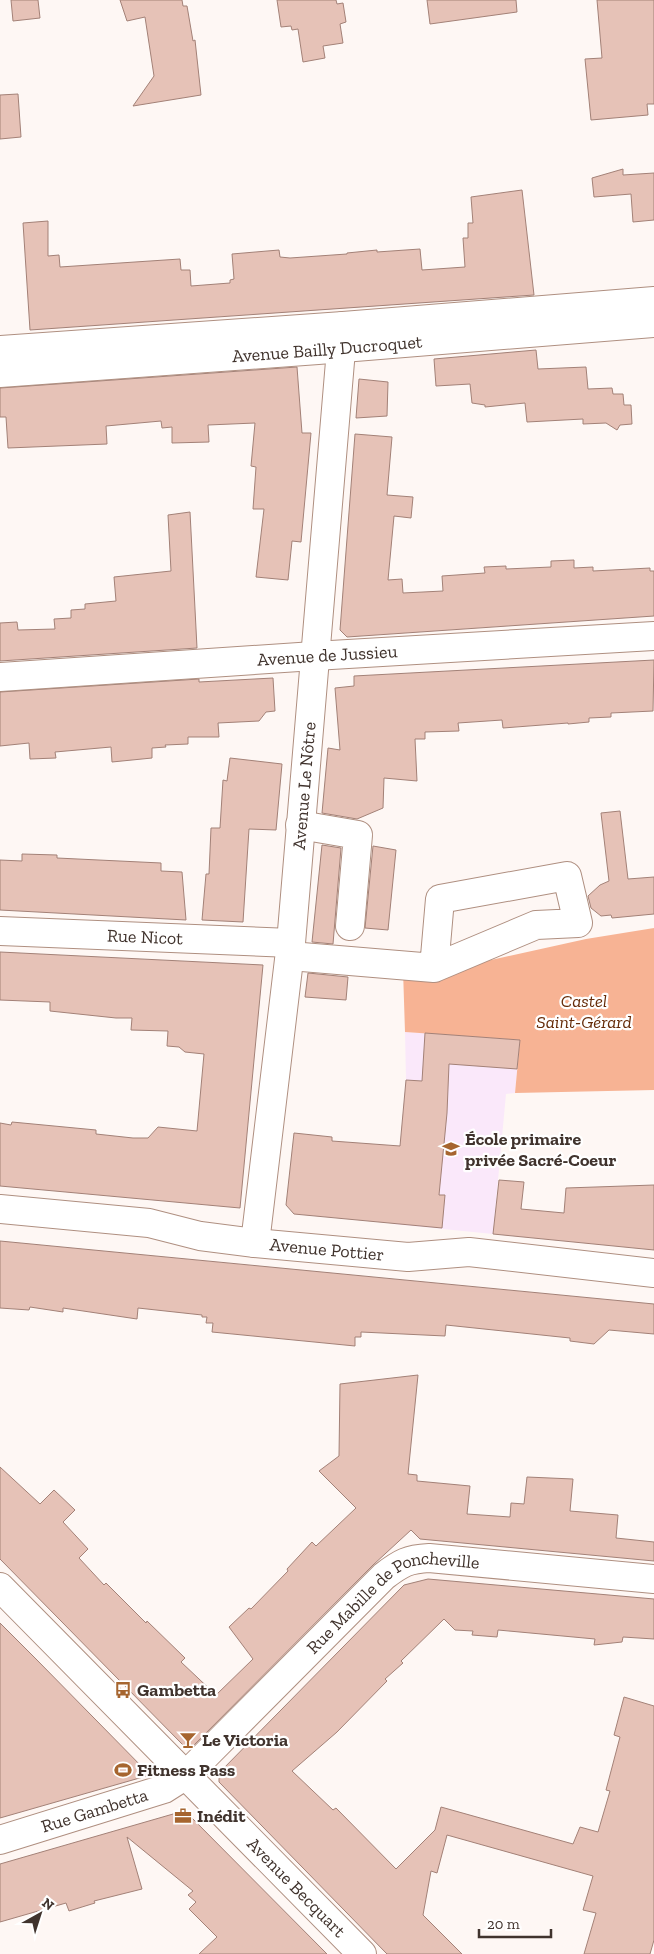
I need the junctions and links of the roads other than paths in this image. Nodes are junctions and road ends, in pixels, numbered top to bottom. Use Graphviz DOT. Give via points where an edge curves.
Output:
graph roads {
  1 [pos="654,301"];
  2 [pos="654,323"];
  3 [pos="342,337"];
  4 [pos="0,350"];
  5 [pos="0,373"];
  6 [pos="654,636"];
  7 [pos="314,656"];
  8 [pos="0,677"];
  9 [pos="300,825"];
  10 [pos="350,926"];
  11 [pos="0,932"];
  12 [pos="290,949"];
  13 [pos="434,968"];
  14 [pos="0,1209"];
  15 [pos="255,1243"];
  16 [pos="654,1273"];
  17 [pos="654,1579"];
  18 [pos="0,1587"];
  19 [pos="186,1775"];
  20 [pos="0,1840"];
  21 [pos="362,1954"];
  1 -- 3 [label="street, Avenue Bailly Ducroquet"];
  2 -- 3 [label="street, Avenue Bailly Ducroquet"];
  3 -- 4 [label="street, Avenue Bailly Ducroquet"];
  3 -- 5 [label="street, Avenue Bailly Ducroquet"];
  3 -- 7 [label="street, Avenue Le Nôtre"];
  6 -- 7 [label="street, Avenue de Jussieu"];
  7 -- 8 [label="street, Avenue de Jussieu"];
  7 -- 9 [label="street, Avenue Le Nôtre"];
  9 -- 10 [label="street" via="358,835"];
  9 -- 12 [label="street, Avenue Le Nôtre"];
  11 -- 12 [label="street, Rue Nicot"];
  12 -- 13 [label="street, Rue Nicot"];
  12 -- 15 [label="street, Avenue Le Nôtre"];
  13 -- 13 [label="street" via="536,925 578,923 567,876 440,899"];
  14 -- 15 [label="street, Avenue Pottier" via="149,1223 200,1236"];
  15 -- 16 [label="street, Avenue Pottier" via="393,1256 476,1253"];
  17 -- 19 [label="street, Rue Mabille de Poncheville" via="411,1559 384,1576"];
  18 -- 19 [label="street, Avenue Becquart"];
  19 -- 20 [label="street, Rue Gambetta" via="146,1796"];
  19 -- 21 [label="street, Avenue Becquart"];
}
